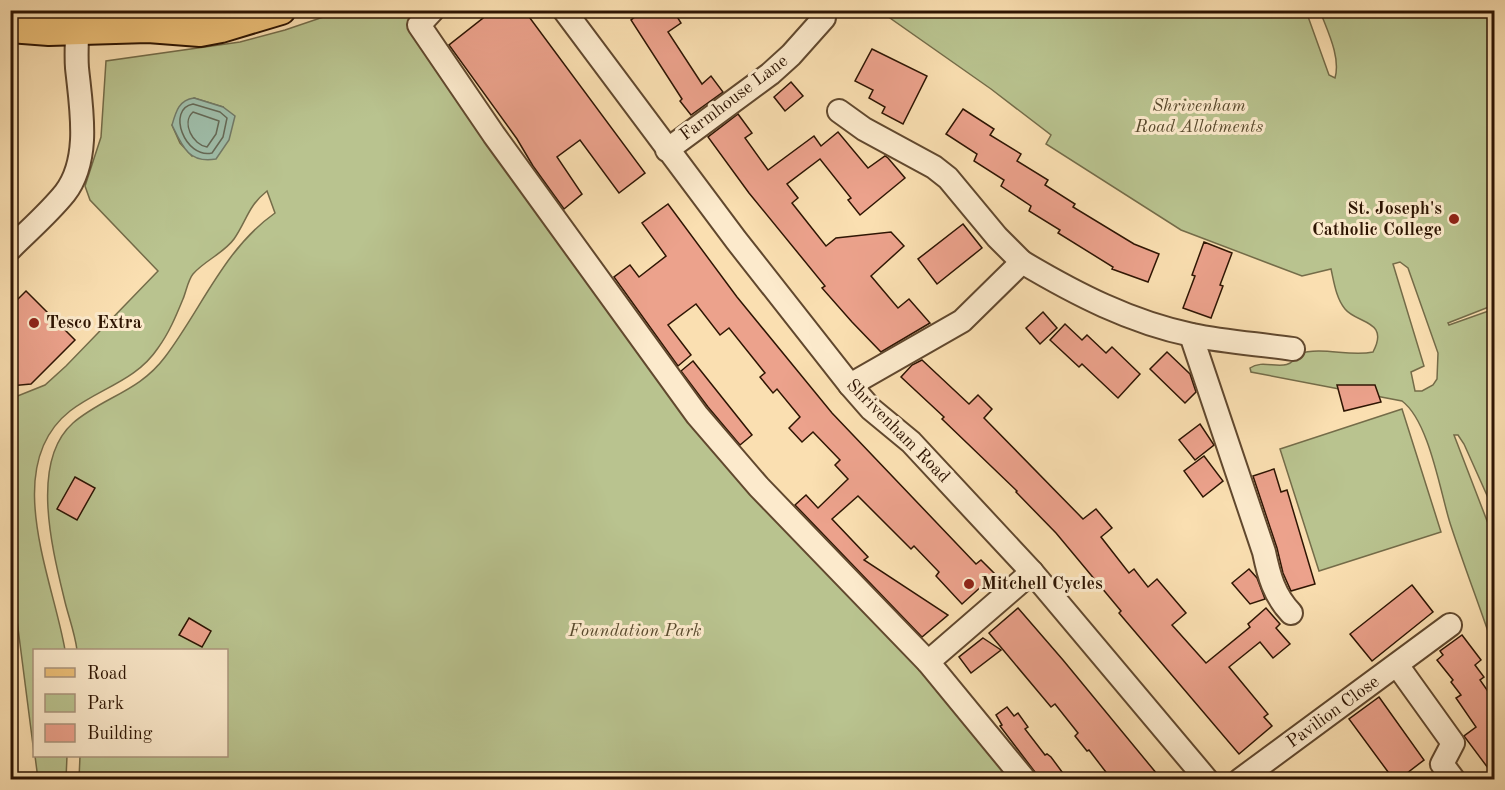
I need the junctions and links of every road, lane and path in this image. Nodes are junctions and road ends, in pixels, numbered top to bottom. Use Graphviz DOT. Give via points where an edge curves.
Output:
graph roads {
  1 [pos="433,10"];
  2 [pos="564,10"];
  3 [pos="207,11"];
  4 [pos="269,12"];
  5 [pos="824,18"];
  6 [pos="10,28"];
  7 [pos="148,28"];
  8 [pos="77,31"];
  9 [pos="839,111"];
  10 [pos="667,150"];
  11 [pos="10,249"];
  12 [pos="1022,262"];
  13 [pos="1191,335"];
  14 [pos="1293,349"];
  15 [pos="850,385"];
  16 [pos="1032,572"];
  17 [pos="1291,614"];
  18 [pos="1450,625"];
  19 [pos="928,662"];
  20 [pos="1397,665"];
  21 [pos="1025,780"];
  22 [pos="1207,780"];
  23 [pos="1240,780"];
  24 [pos="1454,780"];
  1 -- 19 [label="street" via="419,25 697,415 759,487"];
  2 -- 10 [label="street, Shrivenham Road"];
  3 -- 7 [label="main road"];
  4 -- 7 [label="main road" via="209,31"];
  5 -- 10 [label="street, Farmhouse Lane" via="770,74"];
  6 -- 8 [label="main road"];
  7 -- 8 [label="main road"];
  8 -- 11 [label="street" via="82,121 75,176 65,192"];
  9 -- 12 [label="street" via="864,129 923,159 948,178"];
  10 -- 15 [label="street, Shrivenham Road"];
  12 -- 13 [label="street" via="1098,304"];
  12 -- 15 [label="street" via="962,321"];
  13 -- 14 [label="street"];
  13 -- 17 [label="street" via="1272,586"];
  15 -- 16 [label="street, Shrivenham Road" via="871,409 911,442"];
  16 -- 19 [label="street"];
  16 -- 22 [label="street, Shrivenham Road"];
  18 -- 20 [label="street, Pavilion Close"];
  19 -- 21 [label="street"];
  20 -- 23 [label="street, Pavilion Close"];
  20 -- 24 [label="street, Pavilion Close" via="1453,743 1442,764"];
}
